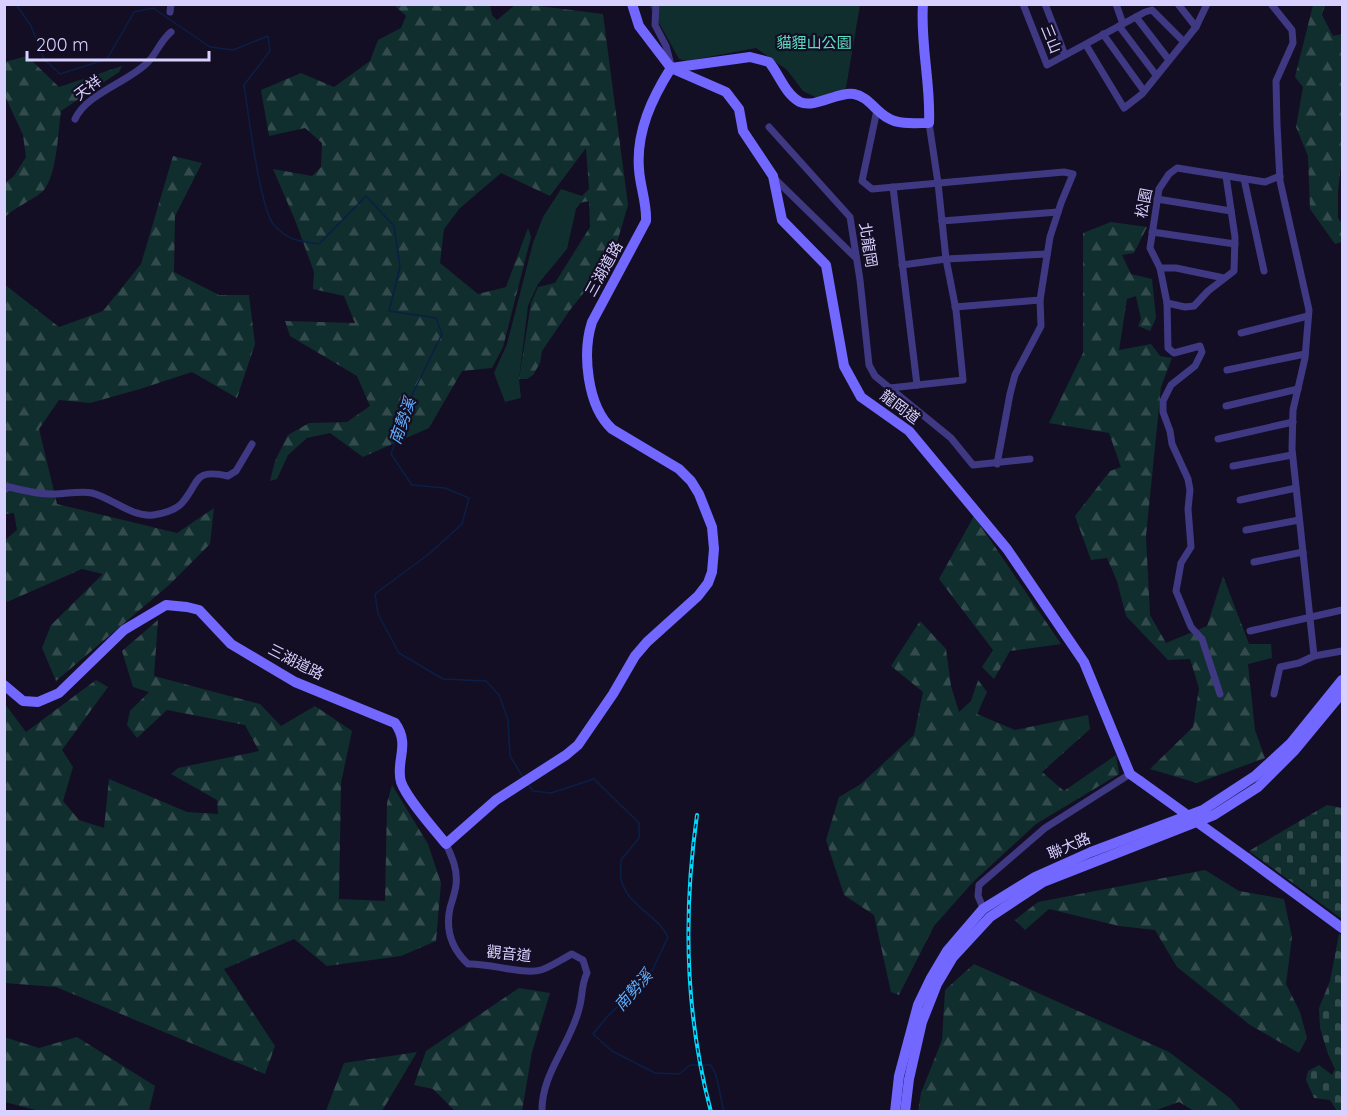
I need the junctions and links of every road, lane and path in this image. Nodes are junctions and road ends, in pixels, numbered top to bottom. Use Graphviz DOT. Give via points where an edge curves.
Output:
graph roads {
  1 [pos="632,4"];
  2 [pos="656,4"];
  3 [pos="923,4"];
  4 [pos="1023,4"];
  5 [pos="1045,4"];
  6 [pos="1116,4"];
  7 [pos="1178,4"];
  8 [pos="1271,4"];
  9 [pos="1205,6"];
  10 [pos="1136,16"];
  11 [pos="1121,25"];
  12 [pos="1196,27"];
  13 [pos="171,32"];
  14 [pos="1103,34"];
  15 [pos="1184,42"];
  16 [pos="1086,45"];
  17 [pos="1065,55"];
  18 [pos="1169,60"];
  19 [pos="671,68"];
  20 [pos="1156,75"];
  21 [pos="1144,91"];
  22 [pos="878,110"];
  23 [pos="75,119"];
  24 [pos="929,123"];
  25 [pos="769,127"];
  26 [pos="772,176"];
  27 [pos="1226,176"];
  28 [pos="1280,176"];
  29 [pos="1244,179"];
  30 [pos="938,183"];
  31 [pos="893,188"];
  32 [pos="1157,199"];
  33 [pos="1231,211"];
  34 [pos="1058,212"];
  35 [pos="942,221"];
  36 [pos="1152,232"];
  37 [pos="1235,244"];
  38 [pos="1047,254"];
  39 [pos="856,258"];
  40 [pos="946,259"];
  41 [pos="902,266"];
  42 [pos="1160,268"];
  43 [pos="1264,271"];
  44 [pos="1224,278"];
  45 [pos="1040,300"];
  46 [pos="1167,303"];
  47 [pos="955,307"];
  48 [pos="1308,316"];
  49 [pos="1241,333"];
  50 [pos="1305,354"];
  51 [pos="1227,370"];
  52 [pos="916,384"];
  53 [pos="890,388"];
  54 [pos="1298,389"];
  55 [pos="1226,406"];
  56 [pos="1293,422"];
  57 [pos="1218,438"];
  58 [pos="252,444"];
  59 [pos="1292,455"];
  60 [pos="1030,459"];
  61 [pos="997,464"];
  62 [pos="1233,466"];
  63 [pos="1296,488"];
  64 [pos="4,490"];
  65 [pos="1240,500"];
  66 [pos="1299,520"];
  67 [pos="1246,530"];
  68 [pos="1303,552"];
  69 [pos="1254,562"];
  70 [pos="1342,610"];
  71 [pos="1309,617"];
  72 [pos="1250,631"];
  73 [pos="1342,651"];
  74 [pos="1314,656"];
  75 [pos="1342,680"];
  76 [pos="4,685"];
  77 [pos="1220,693"];
  78 [pos="1342,693"];
  79 [pos="1274,694"];
  80 [pos="1318,717"];
  81 [pos="1135,777"];
  82 [pos="446,844"];
  83 [pos="986,913"];
  84 [pos="1342,928"];
  85 [pos="904,1077"];
  86 [pos="542,1112"];
  87 [pos="895,1112"];
  88 [pos="905,1112"];
  1 -- 19 [label="street, 龍岡道" via="639,26"];
  2 -- 19 [label="street" via="655,25"];
  3 -- 24 [label="street"];
  4 -- 17 [label="street, 三山" via="1047,64"];
  5 -- 17 [label="street, 三山"];
  6 -- 11 [label="street"];
  7 -- 12 [label="street"];
  8 -- 28 [label="street" via="1292,30 1293,43 1276,81"];
  9 -- 12 [label="street"];
  10 -- 11 [label="street, 三山"];
  10 -- 15 [label="street" via="1152,10"];
  10 -- 18 [label="street"];
  11 -- 14 [label="street, 三山"];
  11 -- 20 [label="street"];
  12 -- 15 [label="street"];
  13 -- 23 [label="street, 天祥" via="162,39 149,62 90,101"];
  14 -- 16 [label="street, 三山"];
  14 -- 21 [label="street"];
  15 -- 18 [label="street"];
  16 -- 17 [label="street, 三山"];
  16 -- 21 [label="street, 三山" via="1124,108"];
  18 -- 20 [label="street"];
  19 -- 22 [label="street" via="750,57 769,62 790,94 802,104 853,93"];
  19 -- 26 [label="street, 龍岡道" via="726,92 739,109 743,131"];
  19 -- 82 [label="street, 三湖道路" via="650,106 639,144 646,221 592,322 587,352 593,399 603,421 670,463 691,481 699,494 712,527 712,572 698,596 647,642 633,660 578,745 496,800"];
  20 -- 21 [label="street"];
  22 -- 24 [label="street" via="891,120"];
  22 -- 31 [label="street" via="862,181 872,189"];
  24 -- 30 [label="street"];
  25 -- 39 [label="street, 北龍岡" via="850,217"];
  26 -- 39 [label="street"];
  26 -- 81 [label="street, 龍岡道" via="782,220 826,265 844,366 861,397 909,431 1007,549 1084,662"];
  27 -- 29 [label="street, 松園"];
  27 -- 32 [label="street, 松園" via="1177,168 1162,183"];
  27 -- 33 [label="street"];
  28 -- 29 [label="street, 松園" via="1265,182"];
  28 -- 48 [label="street"];
  29 -- 43 [label="street"];
  30 -- 31 [label="street"];
  30 -- 34 [label="street" via="1072,174"];
  30 -- 35 [label="street"];
  31 -- 41 [label="street"];
  32 -- 33 [label="street"];
  32 -- 36 [label="street, 松園"];
  33 -- 37 [label="street"];
  34 -- 35 [label="street"];
  34 -- 38 [label="street"];
  35 -- 40 [label="street"];
  36 -- 37 [label="street"];
  36 -- 42 [label="street, 松園" via="1150,248"];
  37 -- 44 [label="street" via="1234,271"];
  38 -- 40 [label="street, 北龍岡"];
  38 -- 45 [label="street"];
  39 -- 53 [label="street, 北龍岡" via="869,365"];
  40 -- 41 [label="street, 北龍岡"];
  40 -- 47 [label="street"];
  41 -- 52 [label="street"];
  42 -- 44 [label="street"];
  42 -- 46 [label="street, 松園"];
  44 -- 46 [label="street" via="1194,306"];
  45 -- 47 [label="street"];
  45 -- 61 [label="street" via="1041,326 1015,375"];
  46 -- 77 [label="street, 松園" via="1168,348 1174,353 1200,346 1202,352 1195,366 1171,385 1163,401 1172,444 1190,490 1191,546 1181,563 1176,591 1191,627 1202,639"];
  47 -- 52 [label="street" via="963,380"];
  48 -- 49 [label="street"];
  48 -- 50 [label="street"];
  50 -- 51 [label="street"];
  50 -- 54 [label="street"];
  52 -- 53 [label="street"];
  53 -- 61 [label="street, 北龍岡" via="951,438 973,465"];
  54 -- 55 [label="street"];
  54 -- 56 [label="street"];
  56 -- 57 [label="street"];
  56 -- 59 [label="street"];
  58 -- 64 [label="street" via="236,471 228,476 205,474 194,483 182,504 150,515 91,492 49,495 9,487"];
  59 -- 62 [label="street"];
  59 -- 63 [label="street"];
  60 -- 61 [label="street, 北龍岡"];
  63 -- 65 [label="street"];
  63 -- 66 [label="street"];
  66 -- 67 [label="street"];
  66 -- 68 [label="street"];
  68 -- 69 [label="street"];
  68 -- 71 [label="street"];
  70 -- 71 [label="street"];
  71 -- 72 [label="street"];
  71 -- 74 [label="street"];
  73 -- 74 [label="street"];
  74 -- 79 [label="street" via="1280,667"];
  75 -- 80 [label="street, 聯大路"];
  76 -- 82 [label="street, 三湖道路" via="23,700 38,702 59,693 124,630 166,605 199,610 231,644 295,682 395,723 403,743 400,780"];
  78 -- 80 [label="street, 聯大路"];
  80 -- 83 [label="street, 聯大路" via="1294,751 1258,787 1214,814 1043,882"];
  81 -- 83 [label="street" via="1046,828 979,885 978,896"];
  81 -- 84 [label="street, bridge"];
  82 -- 86 [label="street, 觀音道" via="456,875 449,912 450,938 456,953 468,964 530,971 543,970 572,954 583,960 587,973 579,1009 547,1079"];
  83 -- 85 [label="street, 聯大路" via="960,943 938,984 911,1049"];
  85 -- 87 [label="street, 聯大路"];
  85 -- 88 [label="street, 聯大路"];
}
